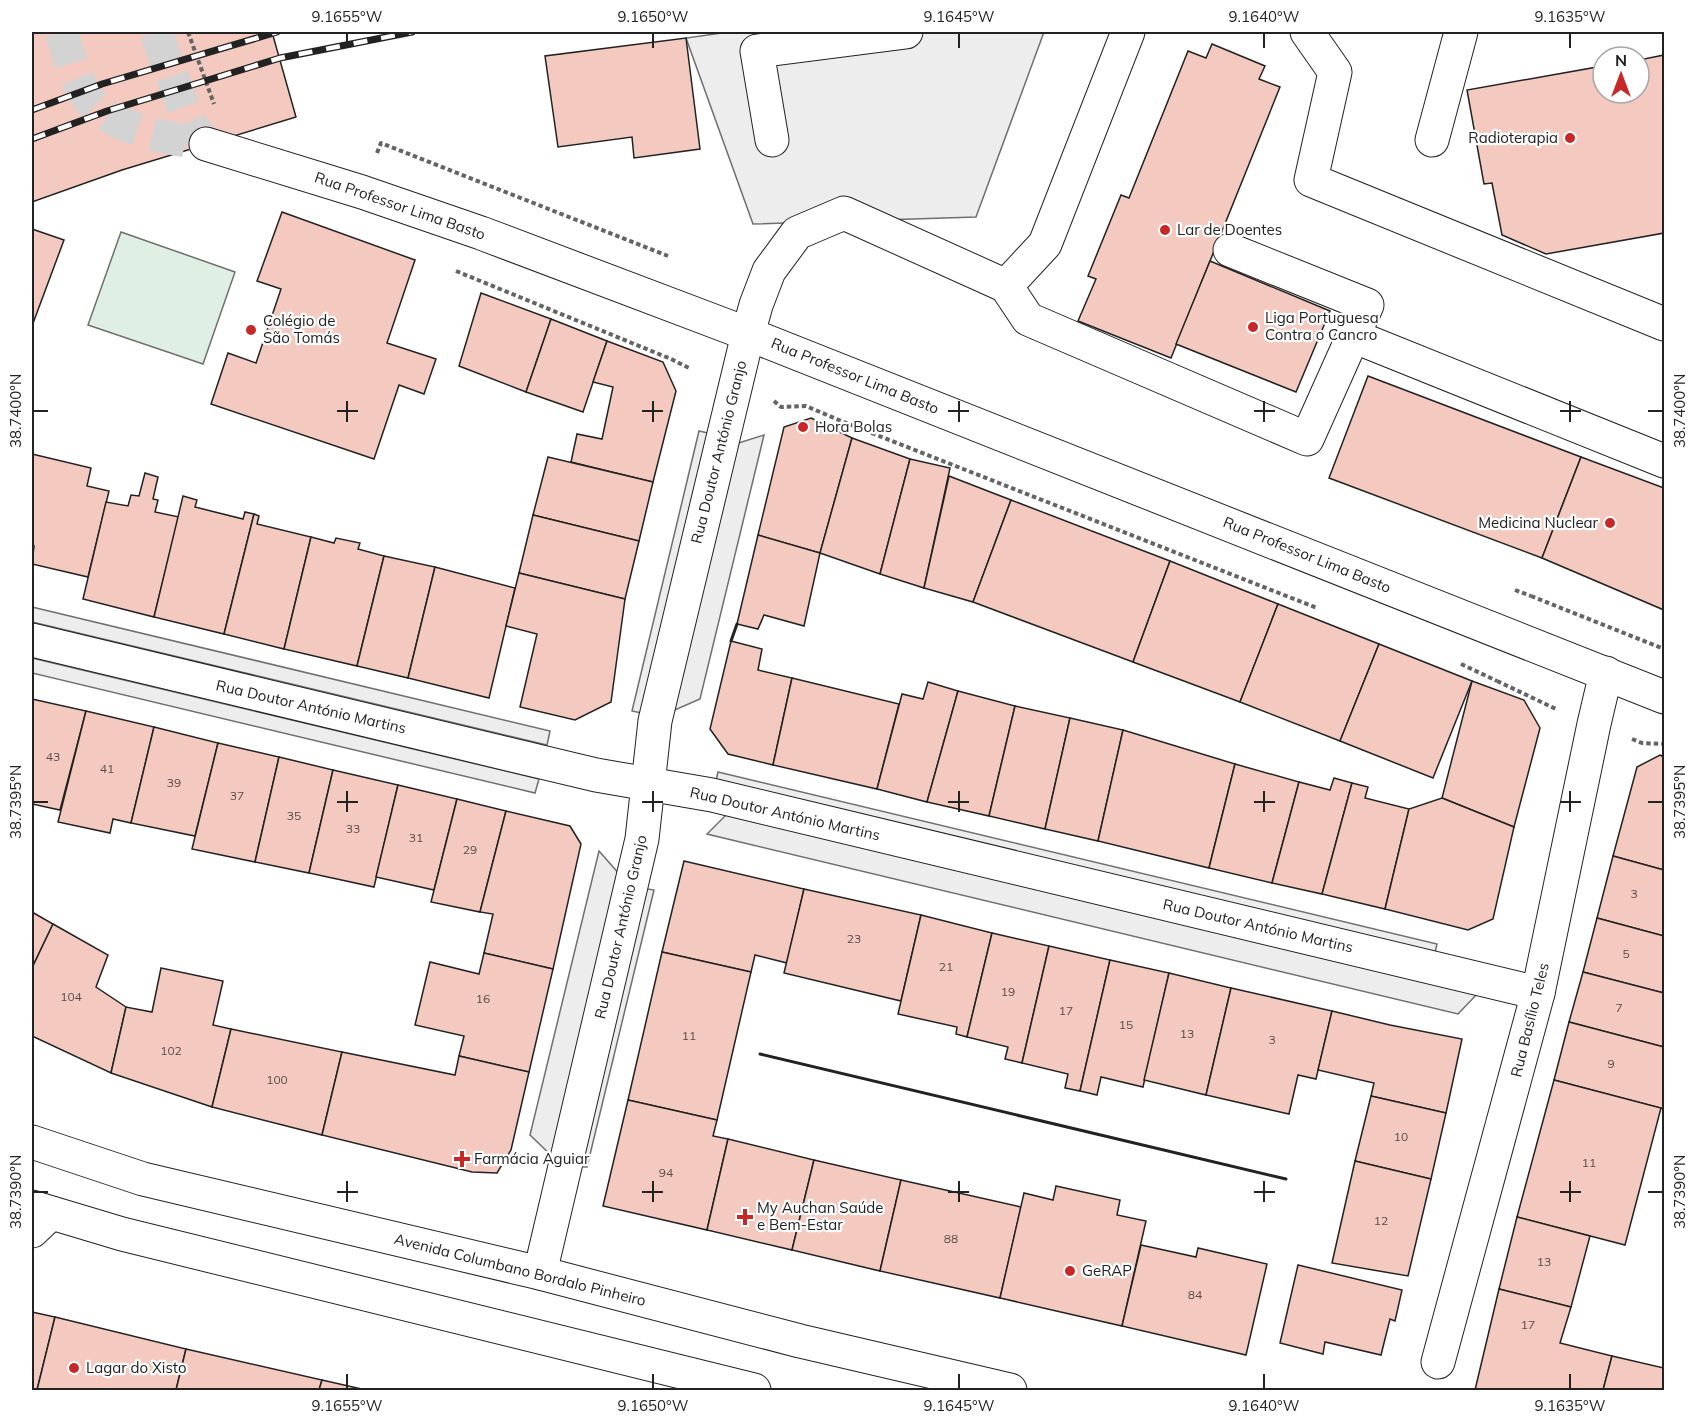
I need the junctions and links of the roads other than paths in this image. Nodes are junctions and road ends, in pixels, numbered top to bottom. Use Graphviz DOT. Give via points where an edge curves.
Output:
graph roads {
  1 [pos="906,32"];
  2 [pos="1128,32"];
  3 [pos="1307,32"];
  4 [pos="1461,32"];
  5 [pos="772,140"];
  6 [pos="1432,140"];
  7 [pos="206,144"];
  8 [pos="1230,250"];
  9 [pos="1006,286"];
  10 [pos="1665,324"];
  11 [pos="748,334"];
  12 [pos="1353,336"];
  13 [pos="1665,461"];
  14 [pos="32,640"];
  15 [pos="1606,674"];
  16 [pos="1665,697"];
  17 [pos="648,784"];
  18 [pos="1538,993"];
  19 [pos="32,1142"];
  20 [pos="38,1217"];
  21 [pos="540,1273"];
  22 [pos="1438,1362"];
  23 [pos="754,1390"];
  24 [pos="1011,1390"];
  1 -- 5 [label="street" via="757,51"];
  2 -- 9 [label="street" via="1046,244"];
  3 -- 10 [label="street" via="1335,72 1311,180"];
  4 -- 6 [label="street"];
  7 -- 11 [label="street, Rua Professor Lima Basto" via="481,233"];
  8 -- 12 [label="street" via="1367,305"];
  9 -- 11 [label="street, Rua Doutor António Granjo" via="844,213 797,233 769,271"];
  9 -- 12 [label="street" via="1028,319 1306,439"];
  11 -- 15 [label="street, Rua Professor Lima Basto"];
  11 -- 17 [label="street, Rua Doutor António Granjo" via="655,721"];
  12 -- 13 [label="street"];
  14 -- 17 [label="street, Rua Doutor António Martins"];
  15 -- 16 [label="street, Rua Professor Lima Basto"];
  15 -- 18 [label="street, Rua Basílio Teles"];
  17 -- 18 [label="street, Rua Doutor António Martins" via="724,798"];
  17 -- 21 [label="street, Rua Doutor António Granjo" via="642,839"];
  18 -- 22 [label="street, Rua Basílio Teles"];
  19 -- 21 [label="street, Avenida Columbano Bordalo Pinheiro" via="143,1179"];
  20 -- 23 [label="street" via="146,1240"];
  21 -- 24 [label="street, Avenida Columbano Bordalo Pinheiro" via="800,1341"];
}
